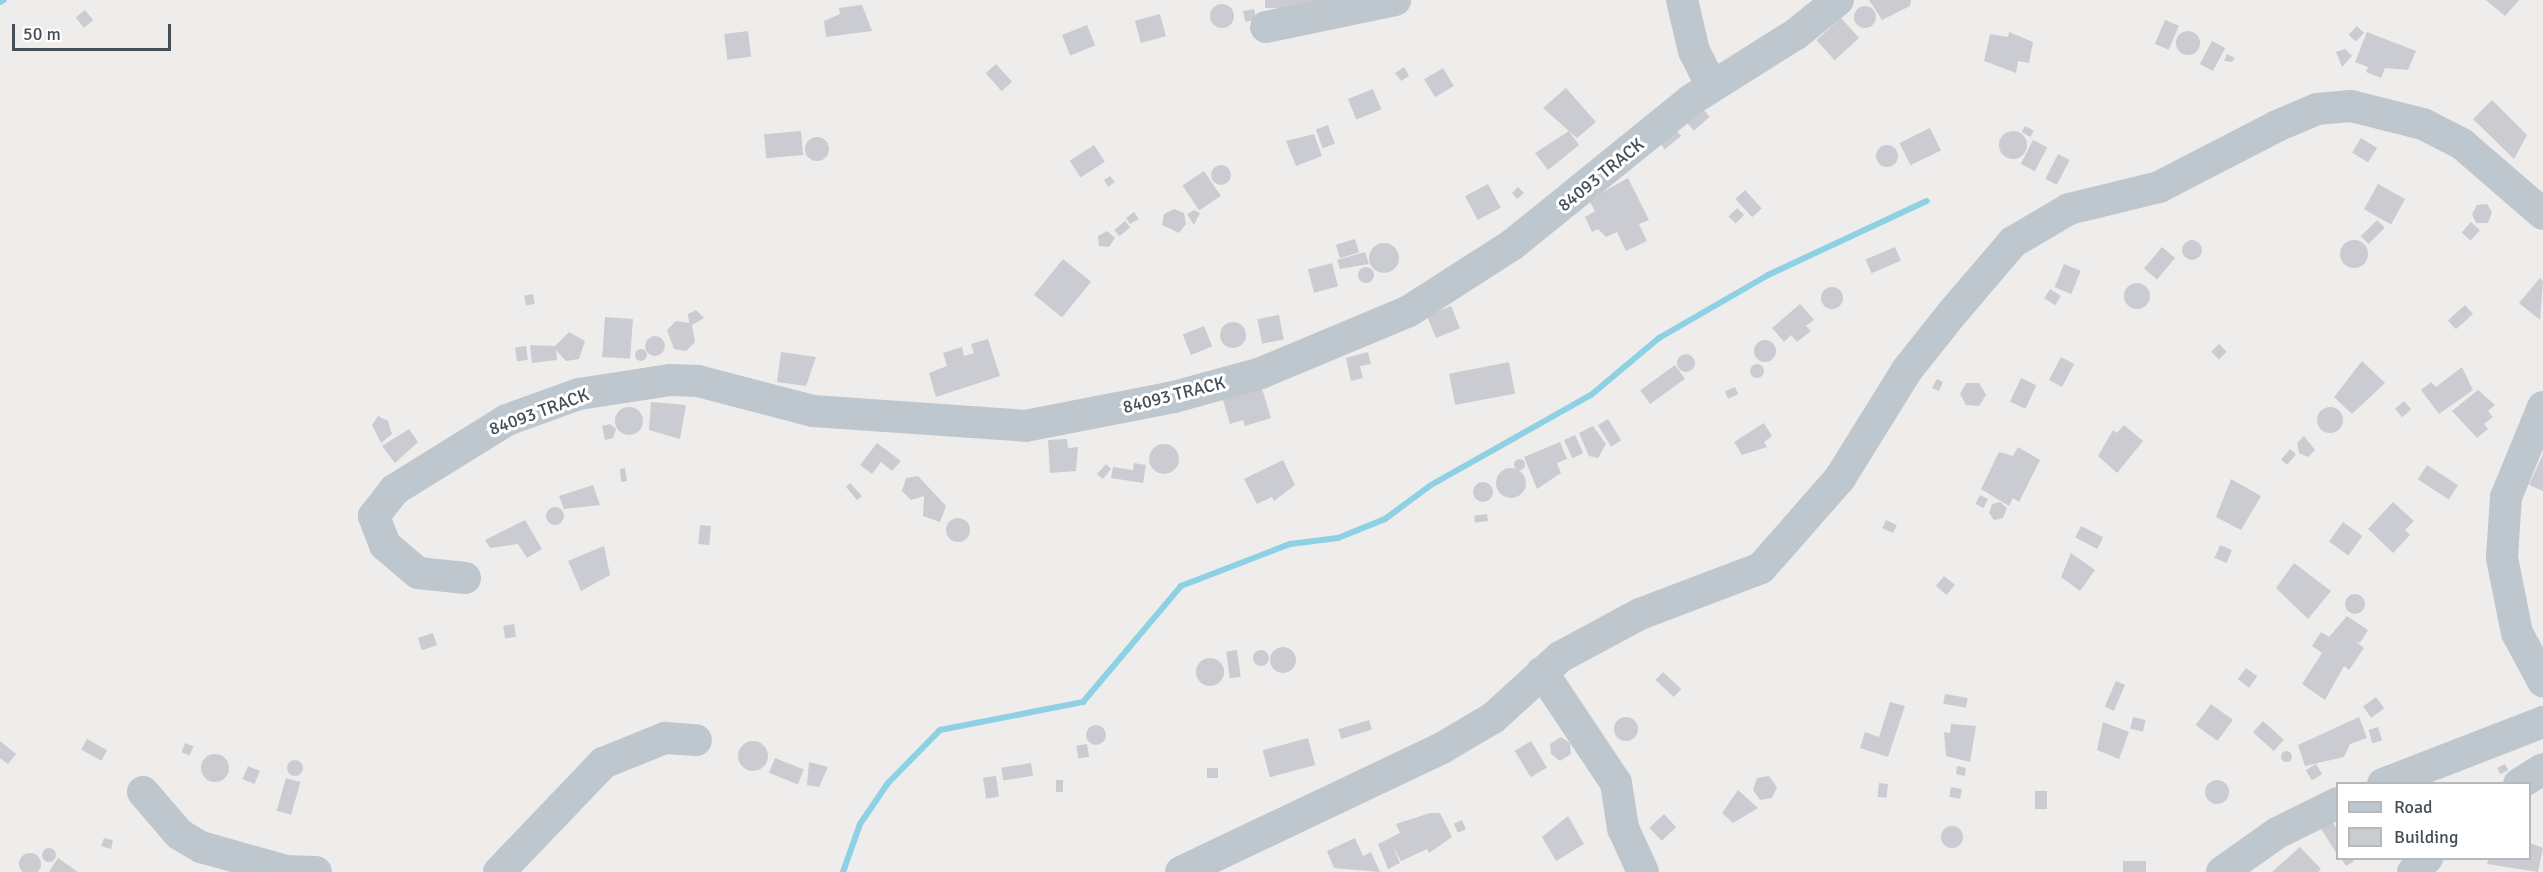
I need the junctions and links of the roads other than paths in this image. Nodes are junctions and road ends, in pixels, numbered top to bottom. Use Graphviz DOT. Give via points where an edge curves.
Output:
graph roads {
  1 [pos="1395,0"];
  2 [pos="1682,0"];
  3 [pos="1838,0"];
  4 [pos="1266,27"];
  5 [pos="1711,85"];
  6 [pos="2543,214"];
  7 [pos="2543,407"];
  8 [pos="465,578"];
  9 [pos="1542,672"];
  10 [pos="2543,681"];
  11 [pos="2543,722"];
  12 [pos="696,740"];
  13 [pos="2543,768"];
  14 [pos="2386,782"];
  15 [pos="2521,782"];
  16 [pos="143,792"];
  17 [pos="2336,804"];
  18 [pos="2425,860"];
  19 [pos="316,872"];
  20 [pos="499,872"];
  21 [pos="1181,872"];
  22 [pos="1643,872"];
  23 [pos="2222,872"];
  24 [pos="2414,872"];
  1 -- 4 [label="street"];
  2 -- 5 [label="street" via="1694,51"];
  3 -- 5 [label="street, 84093 TRACK" via="1796,34"];
  5 -- 8 [label="street, 84093 TRACK" via="1503,251 1409,310 1261,373 1164,400 1025,426 813,411 698,381 621,386 507,420 471,438 423,475 394,490 376,509 377,531 418,573"];
  6 -- 9 [label="street" via="2462,144 2423,124 2351,106 2317,109 2159,187 2069,209 2013,242 1906,370 1840,478 1761,568 1640,614"];
  7 -- 10 [label="street" via="2506,497 2502,558 2517,633"];
  9 -- 21 [label="street" via="1494,718 1442,748"];
  9 -- 22 [label="street" via="1616,783 1623,828"];
  11 -- 14 [label="street"];
  12 -- 20 [label="street" via="665,738 603,763"];
  13 -- 15 [label="street"];
  16 -- 19 [label="street" via="179,834 201,847 276,868"];
  17 -- 23 [label="street" via="2277,833"];
  18 -- 24 [label="street"];
}
